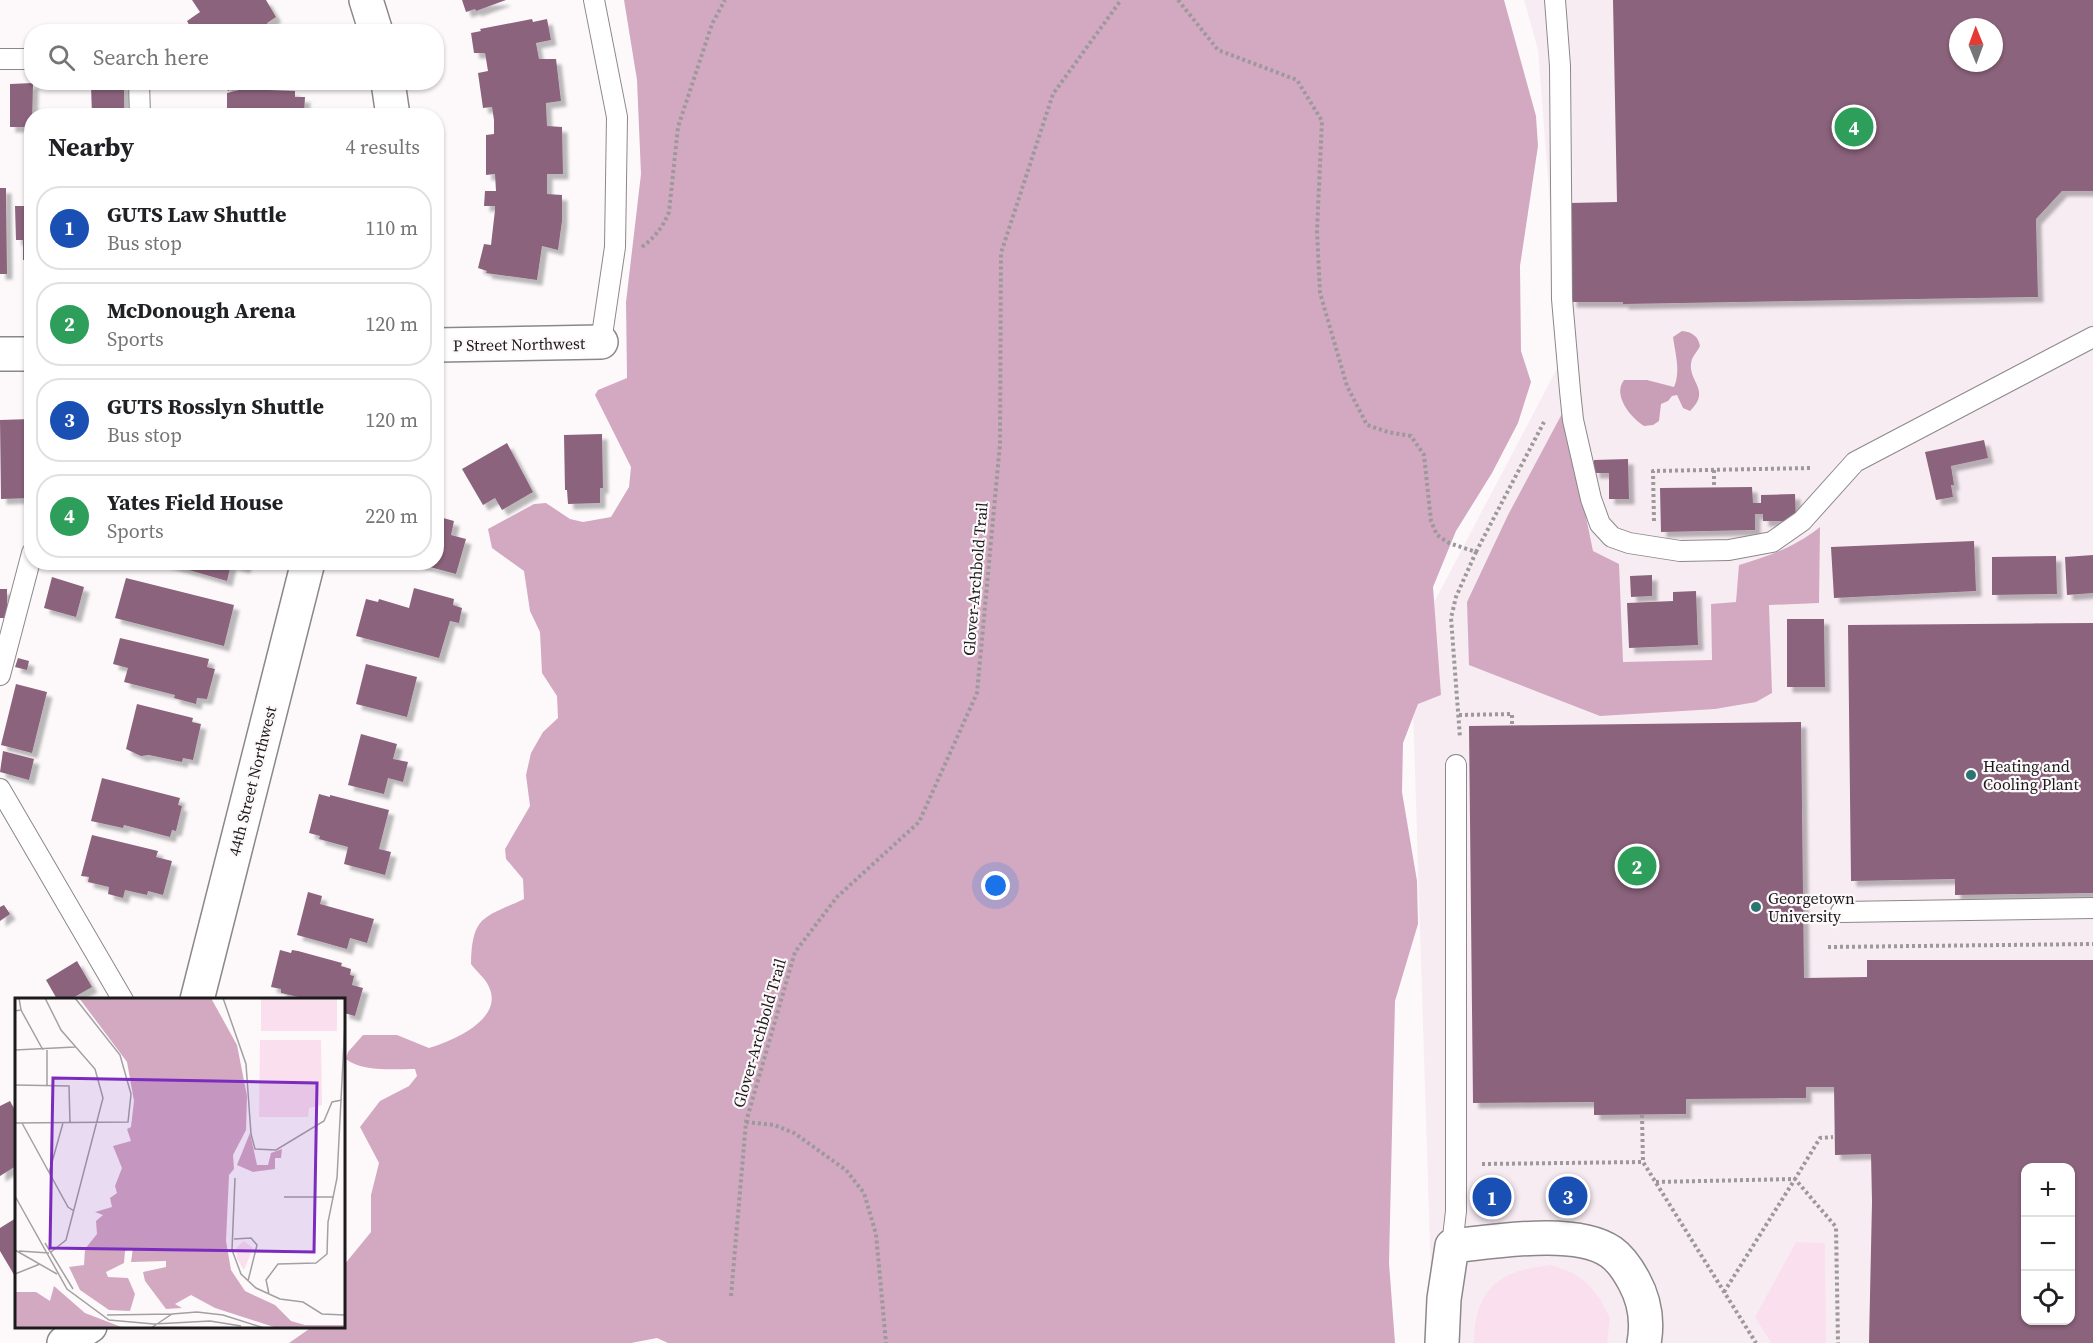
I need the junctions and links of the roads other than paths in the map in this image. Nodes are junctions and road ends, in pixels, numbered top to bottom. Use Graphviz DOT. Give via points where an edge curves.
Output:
graph roads {
  1 [pos="366,0"];
  2 [pos="594,0"];
  3 [pos="1555,0"];
  4 [pos="374,24"];
  5 [pos="0,59"];
  6 [pos="24,59"];
  7 [pos="139,90"];
  8 [pos="389,90"];
  9 [pos="140,108"];
  10 [pos="392,108"];
  11 [pos="2093,337"];
  12 [pos="601,342"];
  13 [pos="444,345"];
  14 [pos="0,354"];
  15 [pos="24,354"];
  16 [pos="28,570"];
  17 [pos="306,570"];
  18 [pos="0,675"];
  19 [pos="1456,765"];
  20 [pos="0,789"];
  21 [pos="2093,908"];
  22 [pos="1841,912"];
  23 [pos="122,998"];
  24 [pos="197,998"];
  25 [pos="1452,1246"];
  26 [pos="87,1328"];
  27 [pos="64,1343"];
  28 [pos="1442,1343"];
  29 [pos="1644,1343"];
  1 -- 4 [label="street"];
  2 -- 12 [label="lane" via="617,117 615,247"];
  3 -- 11 [label="lane" via="1560,66 1562,298 1573,420 1591,499 1600,524 1612,537 1680,550 1729,550 1772,542 1802,521 1855,462"];
  5 -- 6 [label="lane"];
  7 -- 9 [label="lane"];
  8 -- 10 [label="street"];
  12 -- 13 [label="street, P Street Northwest"];
  14 -- 15 [label="street"];
  16 -- 18 [label="lane"];
  17 -- 24 [label="street, 44th Street Northwest"];
  19 -- 25 [label="lane" via="1456,1211"];
  20 -- 23 [label="lane"];
  21 -- 22 [label="lane"];
  25 -- 28 [label="street"];
  25 -- 29 [label="street" via="1536,1238 1600,1246 1620,1261 1641,1297 1647,1322"];
  26 -- 27 [label="street"];
}
